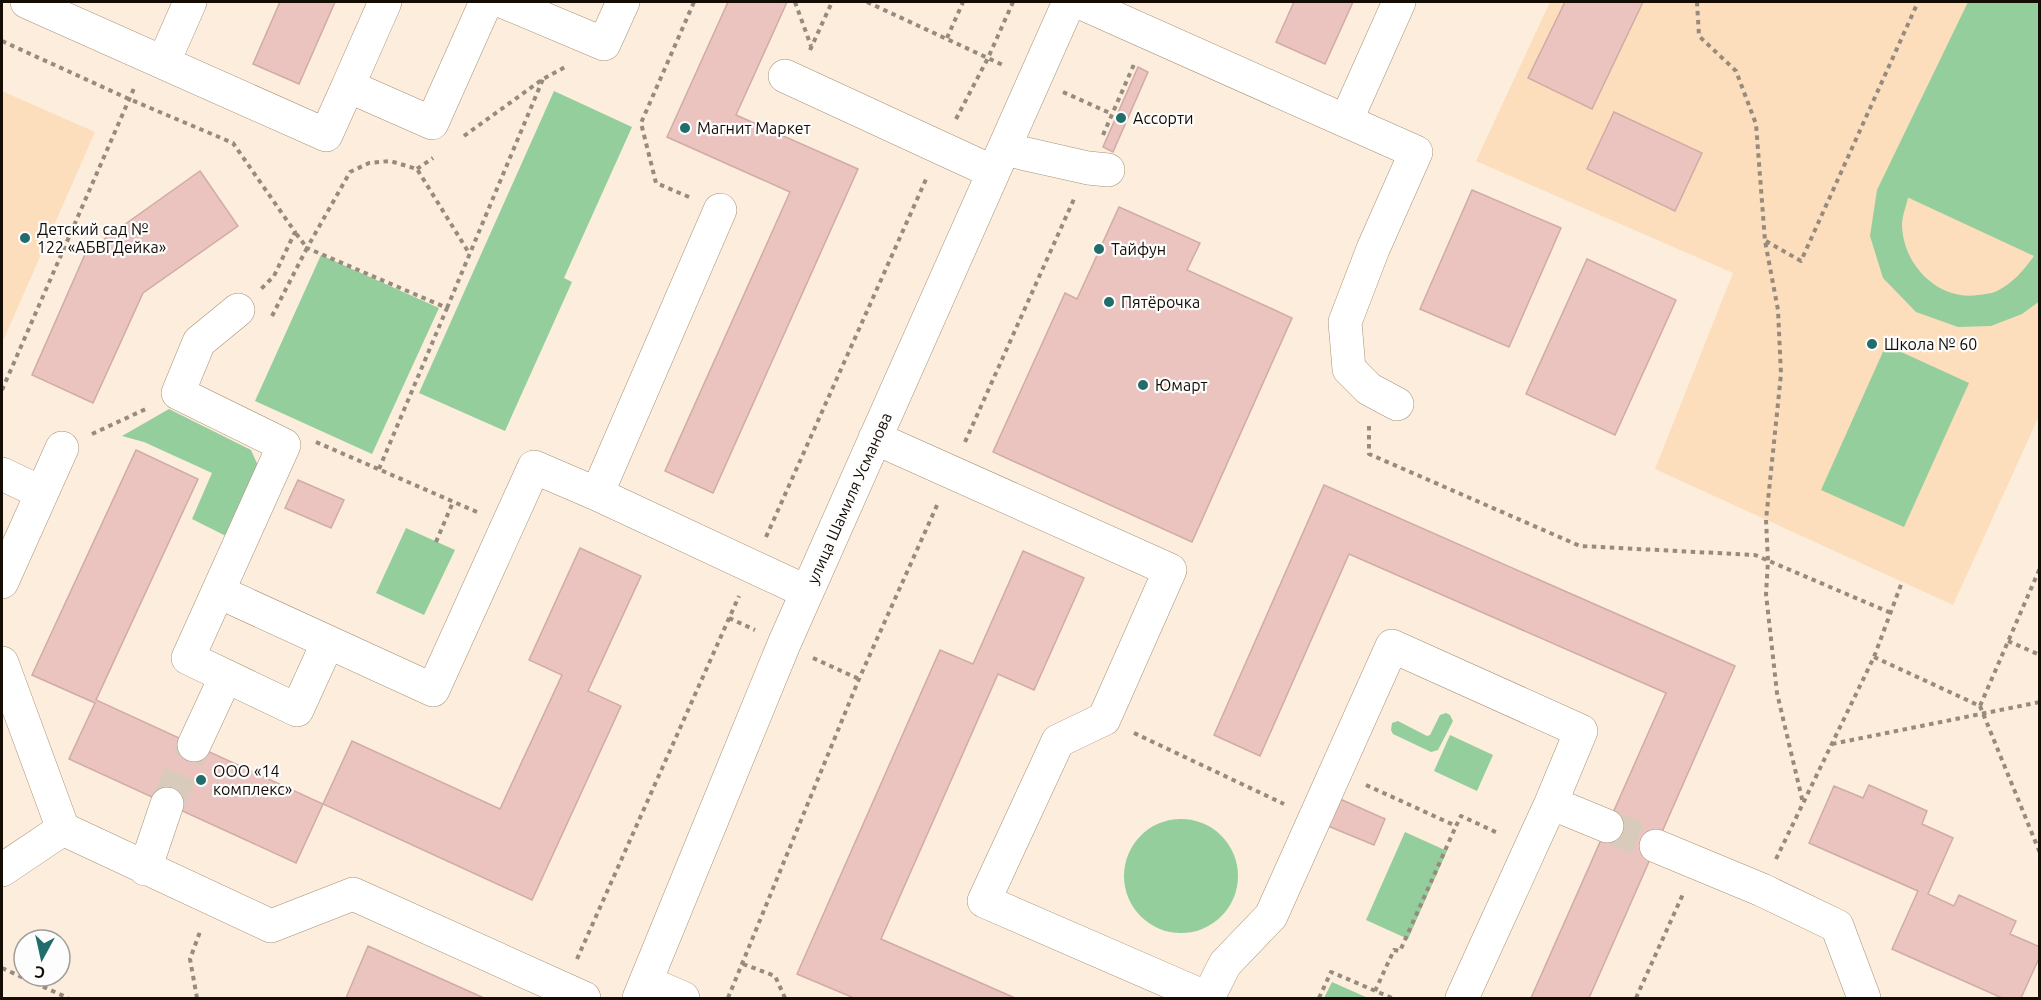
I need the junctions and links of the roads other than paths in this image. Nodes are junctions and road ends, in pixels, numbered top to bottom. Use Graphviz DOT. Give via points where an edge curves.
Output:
graph roads {
  1 [pos="27,2"];
  2 [pos="190,2"];
  3 [pos="385,2"];
  4 [pos="486,2"];
  5 [pos="504,2"];
  6 [pos="623,2"];
  7 [pos="1069,2"];
  8 [pos="1079,2"];
  9 [pos="1399,2"];
  10 [pos="156,58"];
  11 [pos="790,79"];
  12 [pos="348,86"];
  13 [pos="1346,121"];
  14 [pos="998,161"];
  15 [pos="1108,170"];
  16 [pos="720,210"];
  17 [pos="243,305"];
  18 [pos="1383,397"];
  19 [pos="875,438"];
  20 [pos="62,448"];
  21 [pos="2,474"];
  22 [pos="42,493"];
  23 [pos="597,494"];
  24 [pos="2,582"];
  25 [pos="219,592"];
  26 [pos="807,592"];
  27 [pos="328,642"];
  28 [pos="2,663"];
  29 [pos="226,676"];
  30 [pos="194,745"];
  31 [pos="1551,803"];
  32 [pos="167,804"];
  33 [pos="1607,826"];
  34 [pos="63,829"];
  35 [pos="1656,846"];
  36 [pos="146,869"];
  37 [pos="2,870"];
  38 [pos="642,990"];
  39 [pos="574,994"];
  40 [pos="683,999"];
  41 [pos="1208,999"];
  42 [pos="1462,999"];
  43 [pos="1864,999"];
  1 -- 10 [label="street"];
  2 -- 10 [label="street"];
  3 -- 12 [label="street"];
  4 -- 12 [label="street" via="432,123"];
  5 -- 6 [label="street" via="604,44"];
  7 -- 14 [label="street, улица Шамиля Усманова"];
  8 -- 13 [label="street"];
  9 -- 13 [label="street"];
  10 -- 12 [label="street" via="326,135"];
  11 -- 14 [label="street" via="940,147"];
  13 -- 18 [label="street" via="1416,152 1345,322 1349,369"];
  14 -- 15 [label="street"];
  14 -- 19 [label="street, улица Шамиля Усманова"];
  16 -- 23 [label="street"];
  17 -- 25 [label="street" via="199,342 178,393 284,445"];
  19 -- 26 [label="street, улица Шамиля Усманова"];
  19 -- 41 [label="street" via="1170,570 1104,719 1058,741 984,901"];
  20 -- 22 [label="street"];
  21 -- 22 [label="street"];
  22 -- 24 [label="street"];
  23 -- 26 [label="street"];
  23 -- 27 [label="street" via="534,467 434,690"];
  25 -- 27 [label="street"];
  25 -- 29 [label="street" via="188,658"];
  26 -- 38 [label="street, улица Шамиля Усманова"];
  27 -- 29 [label="street" via="297,710"];
  28 -- 34 [label="street"];
  29 -- 30 [label="street"];
  31 -- 33 [label="street"];
  31 -- 41 [label="street" via="1581,731 1392,646 1271,916 1225,964"];
  31 -- 42 [label="street"];
  32 -- 36 [label="street"];
  34 -- 36 [label="street"];
  34 -- 37 [label="street"];
  35 -- 43 [label="street" via="1837,926"];
  36 -- 39 [label="street" via="271,927 353,894"];
  38 -- 40 [label="street"];
}
